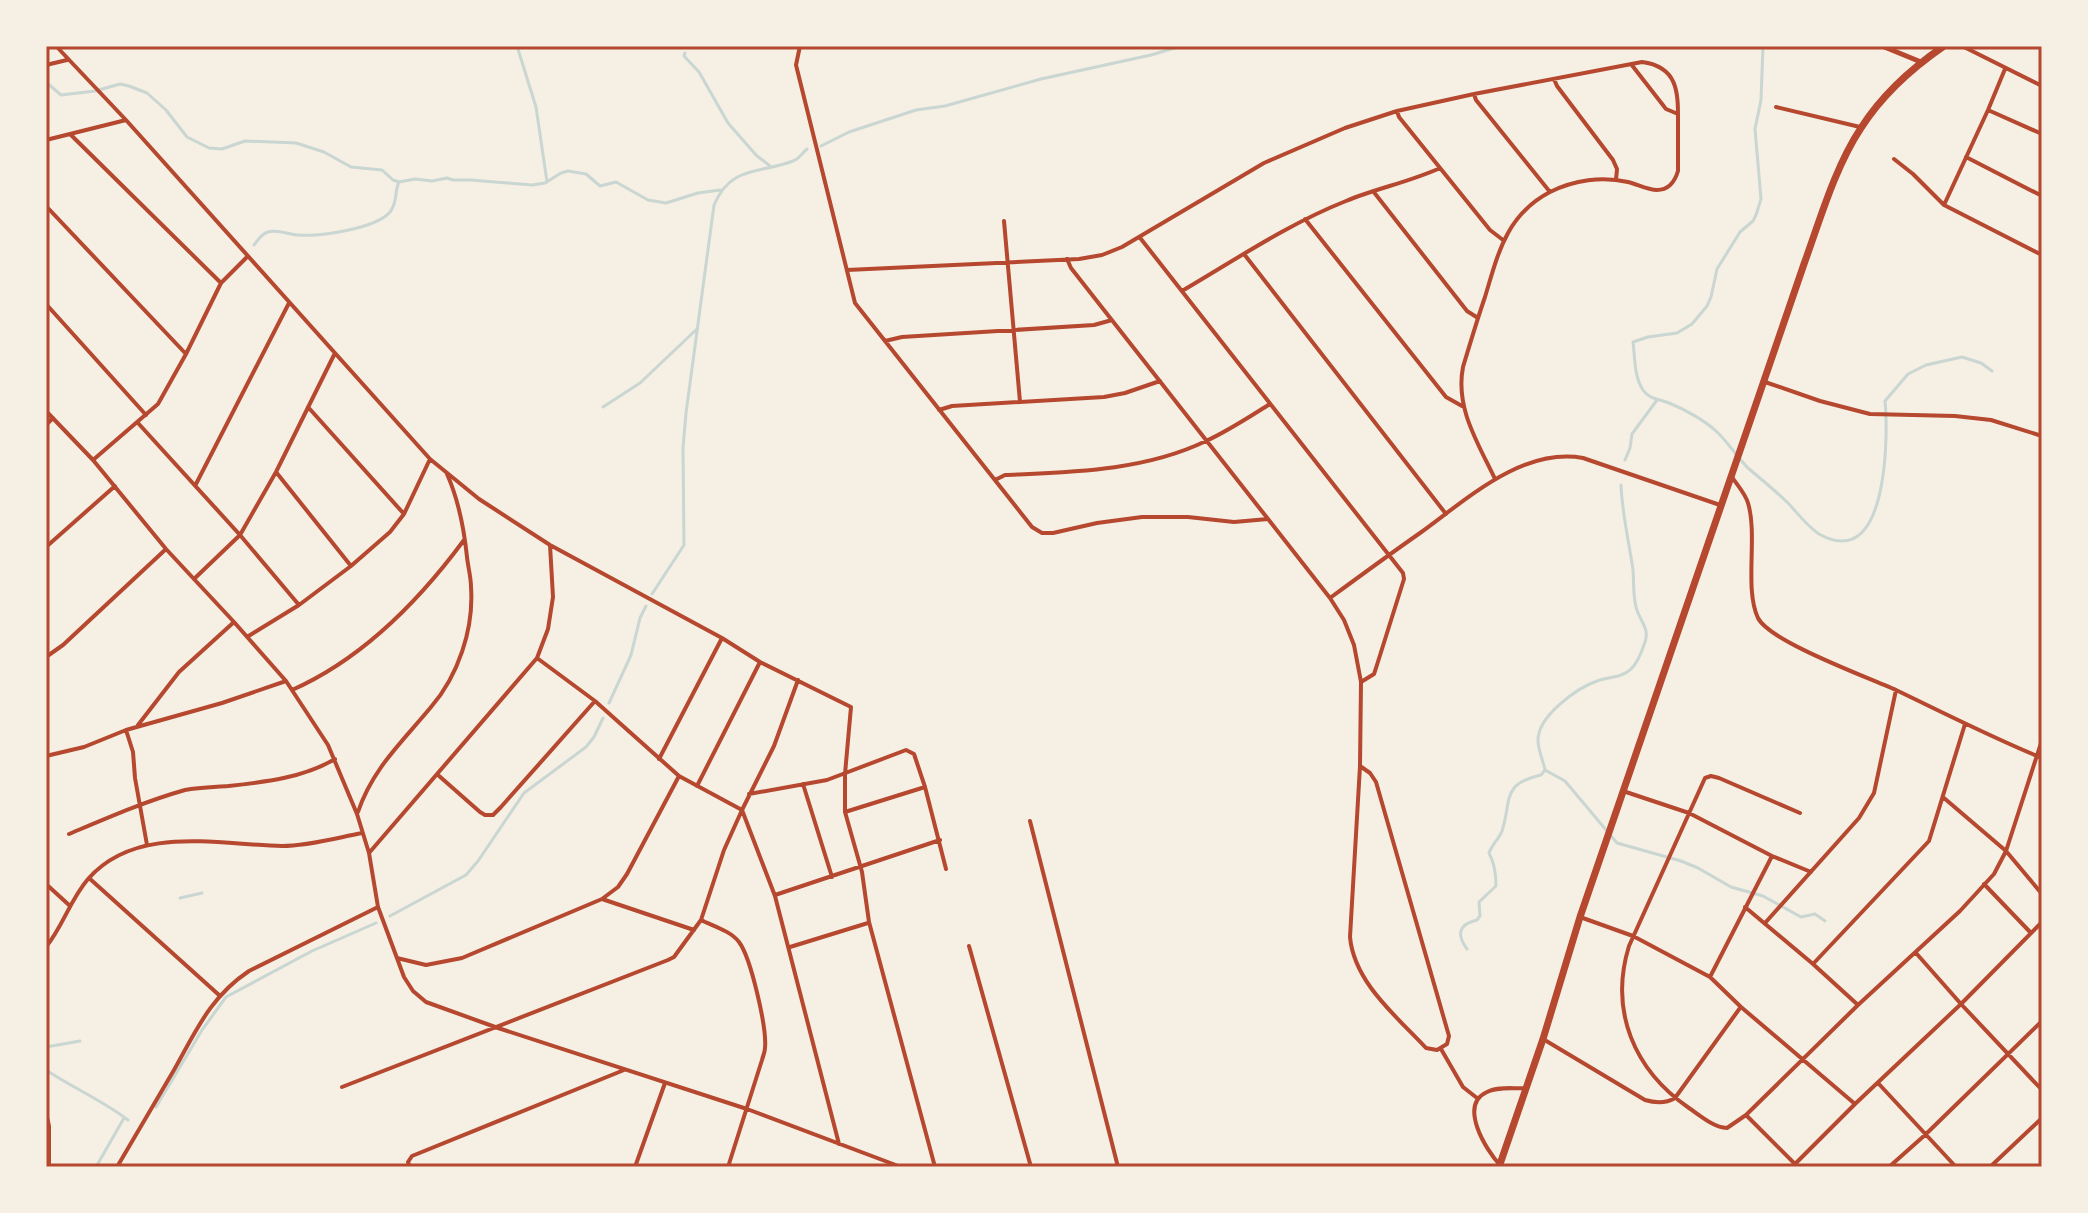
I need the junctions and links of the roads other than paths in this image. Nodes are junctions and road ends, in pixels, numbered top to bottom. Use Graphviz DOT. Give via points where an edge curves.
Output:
graph roads {
  1 [pos="56,46"];
  2 [pos="800,46"];
  3 [pos="1882,46"];
  4 [pos="1944,46"];
  5 [pos="1962,46"];
  6 [pos="69,60"];
  7 [pos="1921,62"];
  8 [pos="1631,64"];
  9 [pos="46,65"];
  10 [pos="2005,69"];
  11 [pos="1553,79"];
  12 [pos="2042,86"];
  13 [pos="1474,94"];
  14 [pos="1776,107"];
  15 [pos="1988,110"];
  16 [pos="1397,111"];
  17 [pos="1678,114"];
  18 [pos="126,120"];
  19 [pos="1861,127"];
  20 [pos="2042,134"];
  21 [pos="71,135"];
  22 [pos="46,140"];
  23 [pos="1966,157"];
  24 [pos="1894,159"];
  25 [pos="1440,168"];
  26 [pos="1616,180"];
  27 [pos="1372,191"];
  28 [pos="1550,192"];
  29 [pos="2042,196"];
  30 [pos="1944,205"];
  31 [pos="46,206"];
  32 [pos="1305,219"];
  33 [pos="1004,221"];
  34 [pos="1140,238"];
  35 [pos="1503,240"];
  36 [pos="1244,254"];
  37 [pos="2042,255"];
  38 [pos="248,256"];
  39 [pos="1067,259"];
  40 [pos="1008,262"];
  41 [pos="847,270"];
  42 [pos="221,283"];
  43 [pos="1182,291"];
  44 [pos="289,303"];
  45 [pos="46,304"];
  46 [pos="1478,318"];
  47 [pos="1112,320"];
  48 [pos="1014,330"];
  49 [pos="885,341"];
  50 [pos="335,353"];
  51 [pos="186,354"];
  52 [pos="1160,381"];
  53 [pos="1765,382"];
  54 [pos="1020,402"];
  55 [pos="1270,404"];
  56 [pos="1462,406"];
  57 [pos="308,407"];
  58 [pos="939,410"];
  59 [pos="46,411"];
  60 [pos="146,415"];
  61 [pos="53,418"];
  62 [pos="138,423"];
  63 [pos="46,425"];
  64 [pos="2042,436"];
  65 [pos="1206,441"];
  66 [pos="430,459"];
  67 [pos="93,460"];
  68 [pos="276,472"];
  69 [pos="447,473"];
  70 [pos="1732,477"];
  71 [pos="1495,479"];
  72 [pos="995,480"];
  73 [pos="196,484"];
  74 [pos="115,486"];
  75 [pos="1722,506"];
  76 [pos="404,514"];
  77 [pos="1446,514"];
  78 [pos="1268,519"];
  79 [pos="240,535"];
  80 [pos="465,538"];
  81 [pos="550,545"];
  82 [pos="46,547"];
  83 [pos="166,549"];
  84 [pos="1389,555"];
  85 [pos="351,566"];
  86 [pos="194,579"];
  87 [pos="1330,598"];
  88 [pos="299,605"];
  89 [pos="234,622"];
  90 [pos="247,637"];
  91 [pos="722,638"];
  92 [pos="46,657"];
  93 [pos="537,658"];
  94 [pos="760,662"];
  95 [pos="798,680"];
  96 [pos="286,681"];
  97 [pos="1361,682"];
  98 [pos="292,690"];
  99 [pos="1896,690"];
  100 [pos="595,701"];
  101 [pos="1965,724"];
  102 [pos="137,727"];
  103 [pos="126,730"];
  104 [pos="2042,740"];
  105 [pos="46,756"];
  106 [pos="2036,756"];
  107 [pos="2042,758"];
  108 [pos="335,759"];
  109 [pos="659,759"];
  110 [pos="1360,766"];
  111 [pos="845,774"];
  112 [pos="438,775"];
  113 [pos="679,776"];
  114 [pos="803,784"];
  115 [pos="697,786"];
  116 [pos="925,787"];
  117 [pos="1623,791"];
  118 [pos="749,794"];
  119 [pos="1943,797"];
  120 [pos="140,806"];
  121 [pos="742,810"];
  122 [pos="845,812"];
  123 [pos="1689,813"];
  124 [pos="1800,813"];
  125 [pos="357,814"];
  126 [pos="1030,821"];
  127 [pos="363,833"];
  128 [pos="69,834"];
  129 [pos="940,840"];
  130 [pos="147,845"];
  131 [pos="2006,851"];
  132 [pos="369,853"];
  133 [pos="1772,856"];
  134 [pos="860,867"];
  135 [pos="946,869"];
  136 [pos="1811,872"];
  137 [pos="832,877"];
  138 [pos="89,878"];
  139 [pos="46,884"];
  140 [pos="1984,884"];
  141 [pos="2042,894"];
  142 [pos="775,896"];
  143 [pos="602,899"];
  144 [pos="69,905"];
  145 [pos="378,907"];
  146 [pos="1745,907"];
  147 [pos="1580,917"];
  148 [pos="701,920"];
  149 [pos="869,922"];
  150 [pos="2042,922"];
  151 [pos="1765,923"];
  152 [pos="694,930"];
  153 [pos="2031,933"];
  154 [pos="1633,936"];
  155 [pos="969,946"];
  156 [pos="46,947"];
  157 [pos="790,947"];
  158 [pos="1916,953"];
  159 [pos="397,958"];
  160 [pos="1813,964"];
  161 [pos="1710,977"];
  162 [pos="219,995"];
  163 [pos="1961,1004"];
  164 [pos="1858,1005"];
  165 [pos="1741,1007"];
  166 [pos="2042,1021"];
  167 [pos="498,1028"];
  168 [pos="1543,1039"];
  169 [pos="1441,1049"];
  170 [pos="2007,1055"];
  171 [pos="1802,1060"];
  172 [pos="626,1069"];
  173 [pos="666,1082"];
  174 [pos="1878,1083"];
  175 [pos="342,1087"];
  176 [pos="1526,1088"];
  177 [pos="2042,1090"];
  178 [pos="1478,1098"];
  179 [pos="1675,1098"];
  180 [pos="1855,1104"];
  181 [pos="747,1109"];
  182 [pos="46,1113"];
  183 [pos="1746,1115"];
  184 [pos="2042,1118"];
  185 [pos="1925,1135"];
  186 [pos="839,1144"];
  187 [pos="409,1165"];
  188 [pos="1796,1165"];
  189 [pos="633,1166"];
  190 [pos="1500,1166"];
  191 [pos="49,1167"];
  192 [pos="117,1167"];
  193 [pos="728,1167"];
  194 [pos="901,1167"];
  195 [pos="935,1167"];
  196 [pos="1031,1167"];
  197 [pos="1118,1167"];
  198 [pos="1889,1167"];
  199 [pos="1956,1167"];
  200 [pos="1990,1167"];
  1 -- 6 [label="street"];
  2 -- 41 [label="street" via="796,65"];
  3 -- 7 [label="street"];
  4 -- 7 [label="main road"];
  5 -- 10 [label="street"];
  6 -- 9 [label="street"];
  6 -- 18 [label="street"];
  7 -- 19 [label="main road"];
  8 -- 11 [label="street"];
  8 -- 17 [label="street" via="1666,109"];
  8 -- 17 [label="street" via="1649,63 1668,74 1676,88"];
  10 -- 12 [label="street"];
  10 -- 15 [label="street"];
  11 -- 13 [label="street"];
  11 -- 26 [label="street" via="1613,160"];
  13 -- 16 [label="street"];
  13 -- 28 [label="street"];
  14 -- 19 [label="street"];
  15 -- 20 [label="street"];
  15 -- 23 [label="street"];
  16 -- 25 [label="street"];
  16 -- 34 [label="street" via="1278,157"];
  17 -- 26 [label="street" via="1674,181 1655,190"];
  18 -- 21 [label="street"];
  18 -- 38 [label="street"];
  19 -- 53 [label="main road" via="1832,189"];
  21 -- 22 [label="street"];
  21 -- 42 [label="street"];
  23 -- 29 [label="street"];
  23 -- 30 [label="street"];
  24 -- 30 [label="street"];
  25 -- 27 [label="street"];
  25 -- 35 [label="street"];
  26 -- 28 [label="street" via="1578,182"];
  27 -- 32 [label="street"];
  27 -- 46 [label="street"];
  28 -- 35 [label="street" via="1518,217"];
  30 -- 37 [label="street"];
  31 -- 51 [label="street"];
  32 -- 36 [label="street"];
  32 -- 56 [label="street" via="1446,397"];
  33 -- 40 [label="street"];
  34 -- 39 [label="street" via="1102,255"];
  34 -- 43 [label="street"];
  35 -- 46 [label="street"];
  36 -- 43 [label="street"];
  36 -- 77 [label="street"];
  38 -- 42 [label="street"];
  38 -- 44 [label="street"];
  39 -- 40 [label="street"];
  39 -- 47 [label="street"];
  40 -- 41 [label="street"];
  40 -- 48 [label="street"];
  41 -- 49 [label="street" via="855,303"];
  42 -- 51 [label="street"];
  43 -- 55 [label="street"];
  44 -- 50 [label="street"];
  44 -- 73 [label="street"];
  45 -- 60 [label="street"];
  46 -- 56 [label="street" via="1461,377"];
  47 -- 48 [label="street"];
  47 -- 52 [label="street"];
  48 -- 49 [label="street"];
  48 -- 54 [label="street"];
  49 -- 58 [label="street"];
  50 -- 57 [label="street"];
  50 -- 66 [label="street"];
  51 -- 60 [label="street" via="158,404"];
  52 -- 54 [label="street" via="1104,397"];
  52 -- 65 [label="street"];
  53 -- 64 [label="street" via="1870,414 1991,420"];
  53 -- 70 [label="main road"];
  54 -- 58 [label="street"];
  55 -- 65 [label="street"];
  55 -- 84 [label="street"];
  56 -- 71 [label="street"];
  57 -- 68 [label="street"];
  57 -- 76 [label="street"];
  58 -- 72 [label="street"];
  59 -- 61 [label="street"];
  60 -- 62 [label="street"];
  61 -- 63 [label="street"];
  61 -- 67 [label="street"];
  62 -- 67 [label="street"];
  62 -- 73 [label="street"];
  65 -- 72 [label="street" via="1139,463"];
  65 -- 78 [label="street"];
  66 -- 69 [label="street"];
  66 -- 76 [label="street"];
  67 -- 74 [label="street"];
  68 -- 79 [label="street"];
  68 -- 85 [label="street"];
  69 -- 80 [label="street"];
  69 -- 81 [label="street"];
  70 -- 75 [label="main road"];
  70 -- 99 [label="street" via="1751,519 1758,619 1782,639"];
  71 -- 75 [label="street" via="1541,459 1575,457"];
  71 -- 77 [label="street"];
  72 -- 78 [label="street" via="1032,527 1047,534 1142,517"];
  73 -- 79 [label="street"];
  74 -- 82 [label="street"];
  74 -- 83 [label="street"];
  75 -- 117 [label="main road"];
  76 -- 85 [label="street"];
  77 -- 84 [label="street"];
  78 -- 87 [label="street"];
  79 -- 86 [label="street"];
  79 -- 88 [label="street"];
  80 -- 98 [label="street" via="395,620 342,661"];
  80 -- 125 [label="street" via="472,589 463,649 432,707 374,775"];
  81 -- 91 [label="street"];
  81 -- 93 [label="street" via="553,597"];
  83 -- 86 [label="street"];
  83 -- 92 [label="street"];
  84 -- 87 [label="street"];
  84 -- 97 [label="street" via="1404,579 1374,674"];
  85 -- 88 [label="street"];
  86 -- 89 [label="street"];
  87 -- 97 [label="street" via="1354,645"];
  88 -- 90 [label="street"];
  89 -- 90 [label="street"];
  89 -- 102 [label="street" via="179,672"];
  90 -- 96 [label="street"];
  91 -- 94 [label="street"];
  91 -- 109 [label="street"];
  93 -- 100 [label="street"];
  93 -- 112 [label="street"];
  94 -- 95 [label="street"];
  94 -- 115 [label="street"];
  95 -- 111 [label="street" via="851,707"];
  95 -- 118 [label="street" via="774,746"];
  96 -- 98 [label="street"];
  96 -- 102 [label="street"];
  97 -- 110 [label="street"];
  98 -- 108 [label="street"];
  99 -- 101 [label="street"];
  99 -- 136 [label="street" via="1874,793"];
  100 -- 109 [label="street"];
  100 -- 112 [label="street" via="493,815 485,815"];
  101 -- 106 [label="street"];
  101 -- 119 [label="street"];
  102 -- 103 [label="street"];
  103 -- 105 [label="street"];
  103 -- 120 [label="street"];
  104 -- 106 [label="street"];
  106 -- 107 [label="street"];
  106 -- 131 [label="street"];
  108 -- 120 [label="street" via="294,776 188,790"];
  108 -- 125 [label="street"];
  109 -- 113 [label="street"];
  110 -- 169 [label="street" via="1373,777 1449,1036"];
  110 -- 169 [label="street" via="1352,954 1367,983 1426,1048"];
  111 -- 114 [label="street"];
  111 -- 116 [label="street" via="906,750 914,754"];
  111 -- 122 [label="street"];
  112 -- 132 [label="street"];
  113 -- 115 [label="street"];
  113 -- 143 [label="street" via="627,874"];
  114 -- 118 [label="street"];
  114 -- 137 [label="street"];
  115 -- 121 [label="street"];
  116 -- 122 [label="street"];
  116 -- 129 [label="street"];
  117 -- 123 [label="street"];
  117 -- 147 [label="main road"];
  118 -- 121 [label="street"];
  119 -- 131 [label="street"];
  119 -- 160 [label="street" via="1929,841"];
  120 -- 128 [label="street"];
  120 -- 130 [label="street"];
  121 -- 142 [label="street"];
  121 -- 148 [label="street"];
  122 -- 134 [label="street"];
  123 -- 124 [label="street" via="1700,785 1711,776"];
  123 -- 133 [label="street"];
  123 -- 154 [label="street"];
  125 -- 127 [label="street"];
  126 -- 197 [label="street"];
  127 -- 130 [label="street" via="283,846 208,840"];
  127 -- 132 [label="street"];
  129 -- 134 [label="street"];
  129 -- 135 [label="street"];
  130 -- 138 [label="street" via="117,856"];
  131 -- 140 [label="street"];
  131 -- 141 [label="street"];
  132 -- 145 [label="street"];
  133 -- 136 [label="street"];
  133 -- 146 [label="street"];
  134 -- 137 [label="street"];
  134 -- 149 [label="street"];
  136 -- 151 [label="street"];
  137 -- 142 [label="street"];
  138 -- 144 [label="street"];
  138 -- 162 [label="street"];
  139 -- 144 [label="street"];
  140 -- 153 [label="street"];
  140 -- 158 [label="street"];
  142 -- 157 [label="street"];
  143 -- 152 [label="street"];
  143 -- 159 [label="street" via="462,958 426,965"];
  144 -- 156 [label="street"];
  145 -- 159 [label="street"];
  145 -- 162 [label="street" via="249,971"];
  146 -- 151 [label="street"];
  146 -- 161 [label="street"];
  147 -- 154 [label="street"];
  147 -- 168 [label="main road"];
  148 -- 152 [label="street"];
  148 -- 181 [label="street" via="741,945 758,1000 765,1047"];
  149 -- 157 [label="street"];
  149 -- 195 [label="street"];
  150 -- 153 [label="street"];
  151 -- 160 [label="street"];
  152 -- 167 [label="street" via="674,957"];
  153 -- 163 [label="street"];
  154 -- 161 [label="street"];
  154 -- 179 [label="street" via="1622,975 1623,1016 1639,1056"];
  155 -- 196 [label="street"];
  157 -- 186 [label="street"];
  158 -- 163 [label="street"];
  158 -- 164 [label="street"];
  159 -- 167 [label="street" via="413,991 426,1002"];
  160 -- 164 [label="street"];
  161 -- 165 [label="street"];
  162 -- 192 [label="street"];
  163 -- 170 [label="street"];
  163 -- 174 [label="street"];
  164 -- 171 [label="street"];
  165 -- 171 [label="street"];
  165 -- 179 [label="street"];
  166 -- 170 [label="street"];
  167 -- 172 [label="street"];
  167 -- 175 [label="street"];
  168 -- 176 [label="main road"];
  168 -- 179 [label="street" via="1645,1100"];
  169 -- 178 [label="street" via="1463,1087"];
  170 -- 177 [label="street"];
  170 -- 185 [label="street"];
  171 -- 180 [label="street"];
  171 -- 183 [label="street"];
  172 -- 173 [label="street"];
  172 -- 187 [label="street" via="412,1156"];
  173 -- 181 [label="street"];
  173 -- 189 [label="street"];
  174 -- 180 [label="street"];
  174 -- 185 [label="street"];
  176 -- 178 [label="street" via="1491,1090"];
  176 -- 190 [label="main road"];
  178 -- 190 [label="street" via="1474,1119"];
  179 -- 183 [label="street" via="1712,1124 1727,1128"];
  180 -- 188 [label="street"];
  181 -- 186 [label="street"];
  181 -- 193 [label="street"];
  182 -- 191 [label="street"];
  183 -- 188 [label="street"];
  184 -- 200 [label="street"];
  185 -- 198 [label="street"];
  185 -- 199 [label="street"];
  186 -- 194 [label="street"];
}
